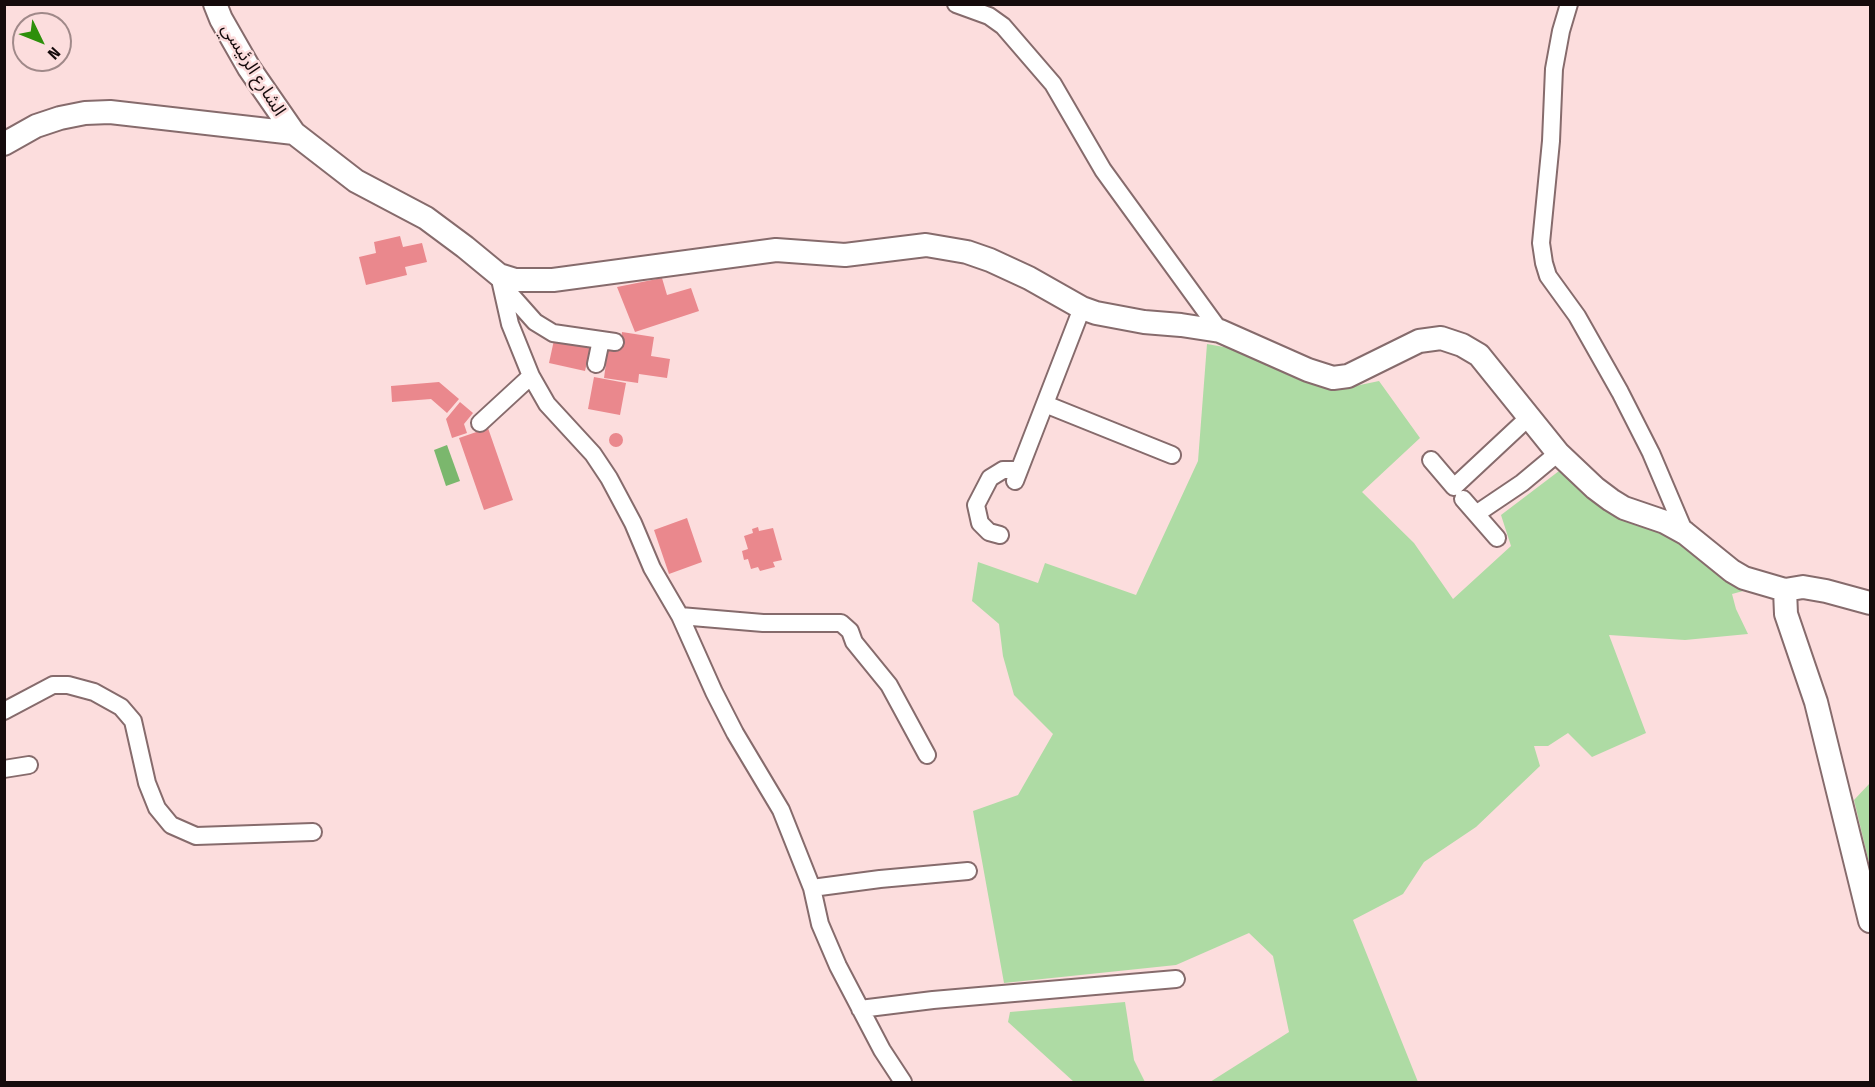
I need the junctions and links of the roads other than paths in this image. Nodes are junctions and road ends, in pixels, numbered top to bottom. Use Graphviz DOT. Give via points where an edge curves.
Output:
graph roads {
  1 [pos="215,4"];
  2 [pos="956,4"];
  3 [pos="1569,4"];
  4 [pos="294,133"];
  5 [pos="4,144"];
  6 [pos="501,280"];
  7 [pos="1082,308"];
  8 [pos="1220,331"];
  9 [pos="596,364"];
  10 [pos="531,376"];
  11 [pos="1045,404"];
  12 [pos="1529,417"];
  13 [pos="480,423"];
  14 [pos="1558,453"];
  15 [pos="1172,455"];
  16 [pos="1431,460"];
  17 [pos="1463,500"];
  18 [pos="1476,514"];
  19 [pos="1685,533"];
  20 [pos="1000,535"];
  21 [pos="1497,538"];
  22 [pos="1785,590"];
  23 [pos="1870,603"];
  24 [pos="680,616"];
  25 [pos="4,711"];
  26 [pos="927,754"];
  27 [pos="29,765"];
  28 [pos="4,769"];
  29 [pos="313,832"];
  30 [pos="968,872"];
  31 [pos="812,888"];
  32 [pos="1870,921"];
  33 [pos="1176,979"];
  34 [pos="860,1009"];
  35 [pos="903,1083"];
  1 -- 4 [label="street, الشارع الرئيسي" via="249,68"];
  2 -- 8 [label="street" via="989,16 1003,26 1053,84 1103,170"];
  3 -- 19 [label="street" via="1554,69 1541,243 1544,263 1548,276 1577,316 1620,392"];
  4 -- 5 [label="street" via="110,112 60,118"];
  4 -- 6 [label="street" via="356,181 426,218"];
  6 -- 7 [label="street" via="553,280 776,250 844,255 926,245 990,260"];
  6 -- 9 [label="street" via="535,322 553,333 608,341"];
  6 -- 10 [label="street" via="510,324"];
  7 -- 8 [label="street" via="1143,322"];
  7 -- 11 [label="street"];
  8 -- 12 [label="street" via="1333,378 1348,376 1419,341 1441,338 1479,355"];
  10 -- 13 [label="street"];
  10 -- 24 [label="street" via="547,404 593,454 609,478"];
  11 -- 15 [label="street"];
  11 -- 20 [label="street" via="1017,476 1003,470 990,478 976,505 980,523 989,532"];
  12 -- 14 [label="street"];
  12 -- 16 [label="street" via="1454,487"];
  14 -- 18 [label="street"];
  14 -- 19 [label="street" via="1611,500"];
  17 -- 18 [label="street"];
  18 -- 21 [label="street"];
  19 -- 22 [label="street" via="1744,578"];
  22 -- 23 [label="street" via="1803,587"];
  22 -- 32 [label="street" via="1786,614 1816,702"];
  24 -- 26 [label="street" via="763,623 842,623 889,685"];
  24 -- 31 [label="street" via="735,734 781,810"];
  25 -- 29 [label="street" via="53,685 94,692 121,707 133,721 147,783 157,808 171,825 196,836"];
  27 -- 28 [label="street"];
  30 -- 31 [label="street"];
  31 -- 34 [label="street" via="820,924"];
  33 -- 34 [label="street"];
  34 -- 35 [label="street"];
}
